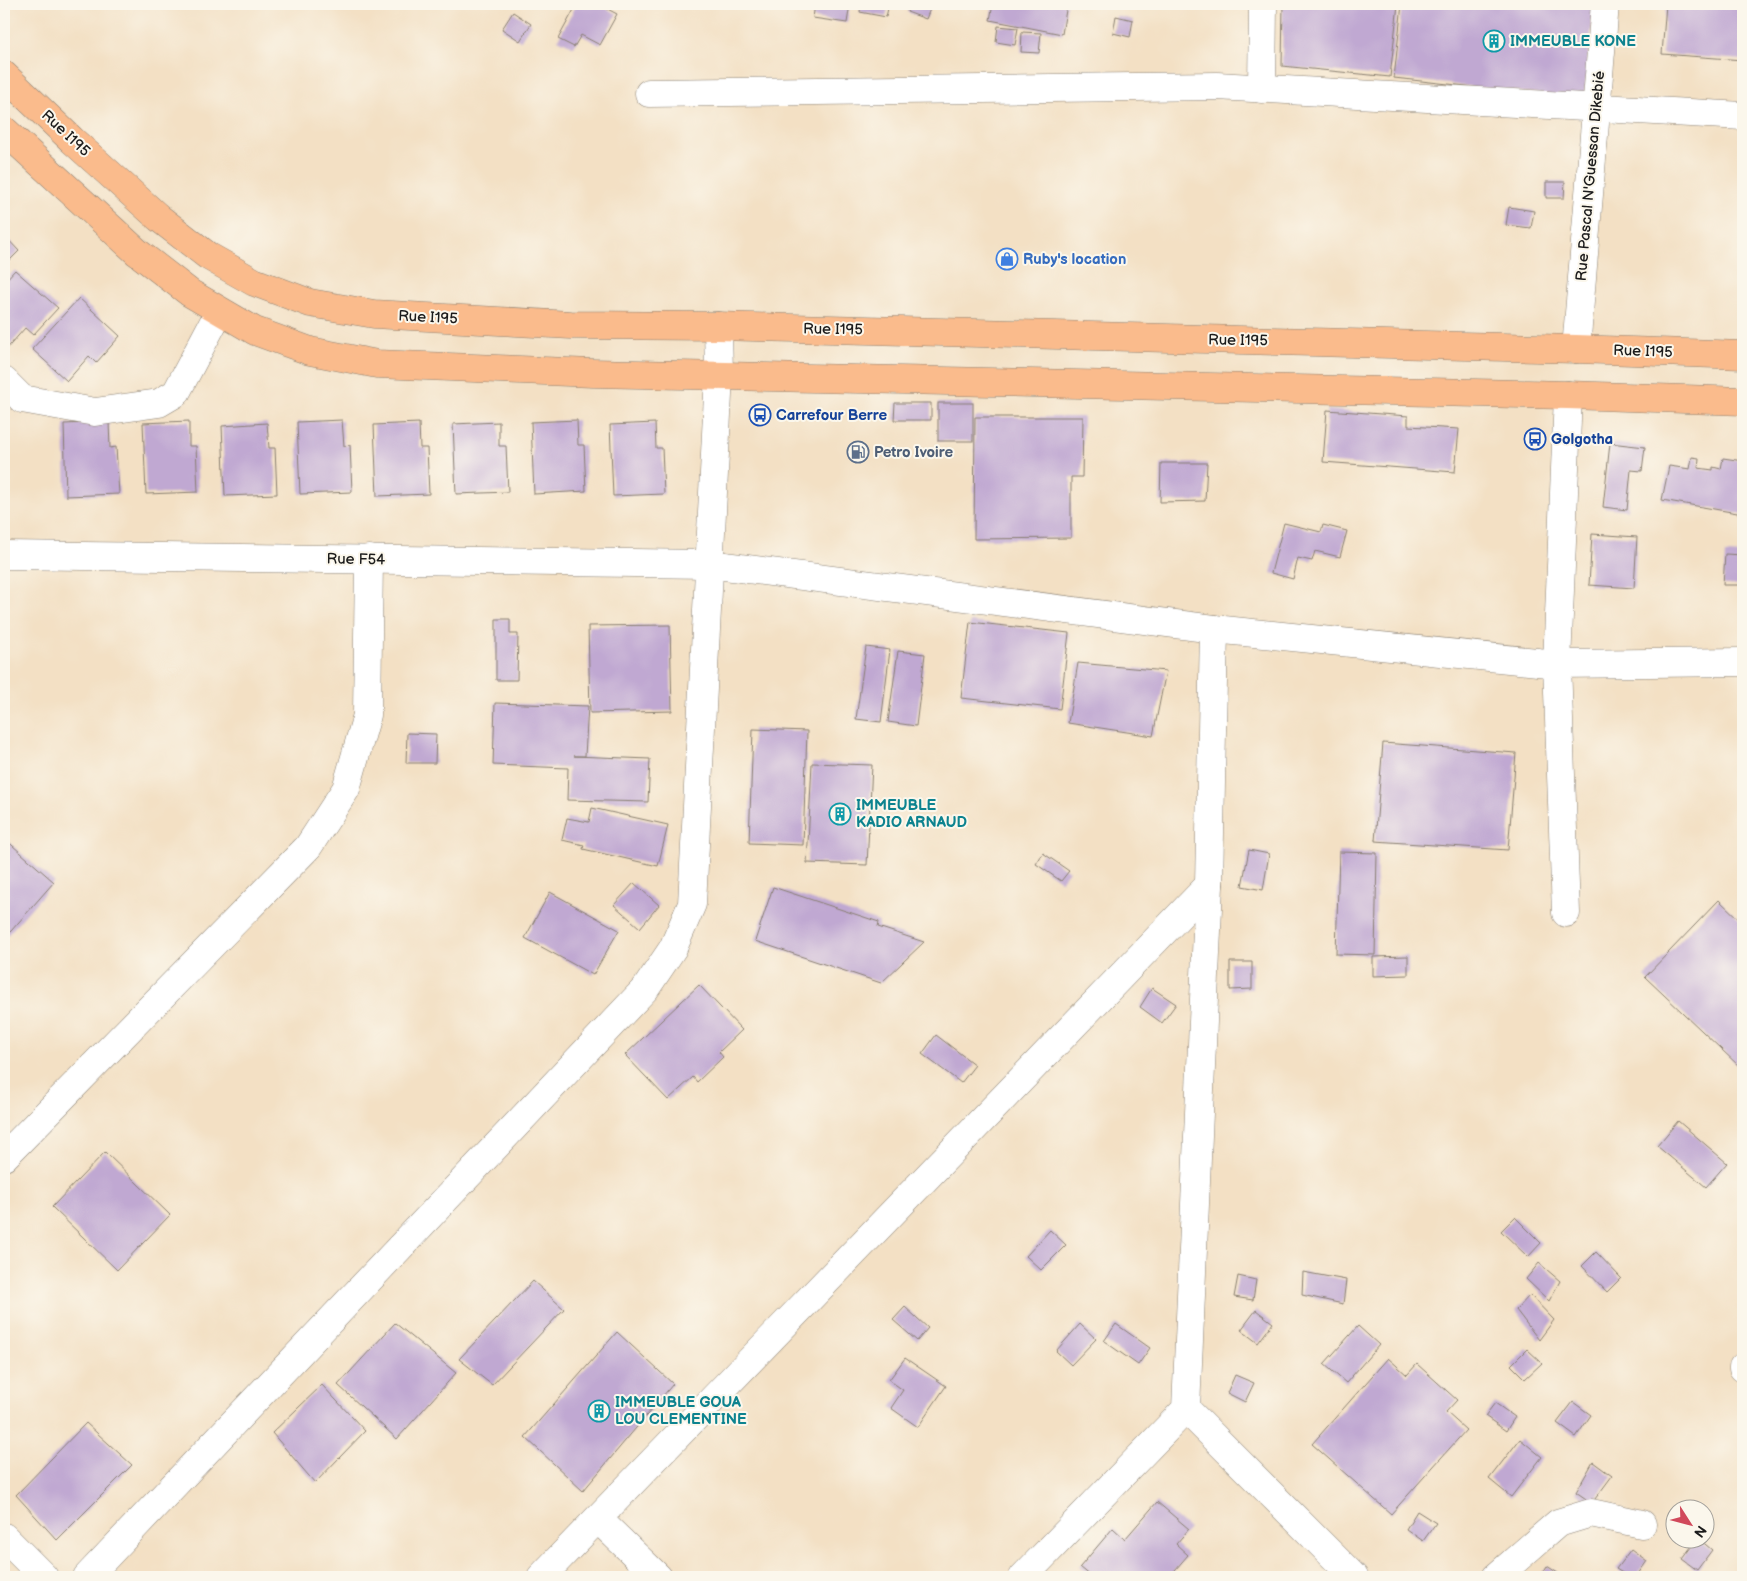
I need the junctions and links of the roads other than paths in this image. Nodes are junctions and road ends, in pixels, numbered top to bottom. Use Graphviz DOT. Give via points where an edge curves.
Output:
graph roads {
  1 [pos="1263,4"];
  2 [pos="1604,4"];
  3 [pos="4,75"];
  4 [pos="1262,89"];
  5 [pos="649,93"];
  6 [pos="1596,108"];
  7 [pos="1743,116"];
  8 [pos="4,130"];
  9 [pos="219,312"];
  10 [pos="718,326"];
  11 [pos="1576,348"];
  12 [pos="1743,355"];
  13 [pos="719,375"];
  14 [pos="4,381"];
  15 [pos="1568,394"];
  16 [pos="1743,401"];
  17 [pos="4,555"];
  18 [pos="369,559"];
  19 [pos="709,564"];
  20 [pos="1214,629"];
  21 [pos="1743,662"];
  22 [pos="1557,664"];
  23 [pos="1209,885"];
  24 [pos="1566,914"];
  25 [pos="4,1157"];
  26 [pos="1186,1409"];
  27 [pos="598,1518"];
  28 [pos="1642,1524"];
  29 [pos="4,1537"];
  30 [pos="44,1577"];
  31 [pos="87,1577"];
  32 [pos="541,1577"];
  33 [pos="658,1577"];
  34 [pos="1023,1577"];
  35 [pos="1354,1577"];
  36 [pos="1496,1577"];
  1 -- 4 [label="street"];
  2 -- 6 [label="street, Rue Pascal N'Guessan Dikebié"];
  3 -- 10 [label="main road, Rue I195" via="159,218 208,256 254,282 310,303 374,314 571,325"];
  4 -- 5 [label="street" via="1217,86"];
  4 -- 6 [label="street"];
  6 -- 7 [label="street"];
  6 -- 11 [label="street, Rue Pascal N'Guessan Dikebié"];
  8 -- 9 [label="main road" via="137,252"];
  9 -- 13 [label="main road" via="255,331 310,351 377,364"];
  9 -- 14 [label="street" via="176,393 159,403 95,412 22,399"];
  10 -- 11 [label="main road, Rue I195"];
  10 -- 13 [label="street"];
  11 -- 12 [label="main road, Rue I195"];
  13 -- 15 [label="main road"];
  13 -- 19 [label="street"];
  15 -- 16 [label="main road"];
  15 -- 22 [label="street"];
  17 -- 18 [label="street, Rue F54"];
  18 -- 19 [label="street, Rue F54"];
  18 -- 25 [label="street" via="367,715 346,789 308,847"];
  19 -- 20 [label="street, Rue F54"];
  19 -- 31 [label="street" via="692,904 673,948 646,988"];
  20 -- 22 [label="street, Rue F54"];
  20 -- 23 [label="street"];
  21 -- 22 [label="street, Rue F54"];
  22 -- 24 [label="street"];
  23 -- 26 [label="street"];
  23 -- 27 [label="street"];
  26 -- 34 [label="street"];
  26 -- 35 [label="street"];
  27 -- 32 [label="street"];
  27 -- 33 [label="street"];
  28 -- 36 [label="street" via="1590,1513 1558,1523"];
  29 -- 30 [label="street"];
}
